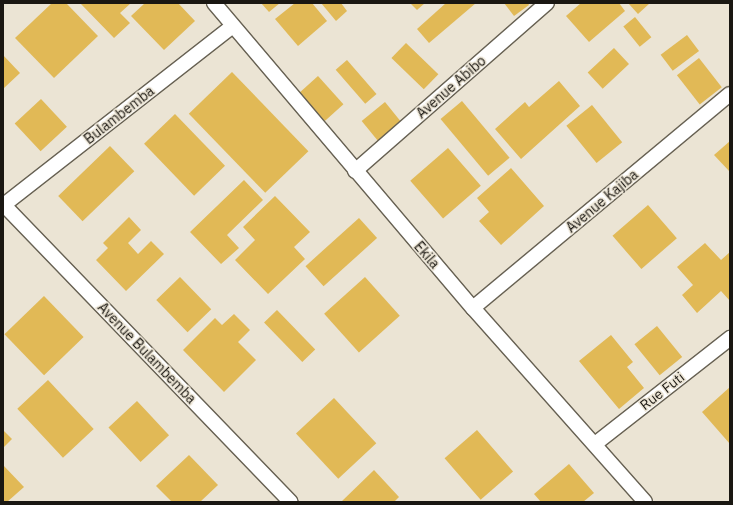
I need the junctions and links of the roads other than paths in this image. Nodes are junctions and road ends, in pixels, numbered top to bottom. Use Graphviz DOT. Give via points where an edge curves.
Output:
graph roads {
  1 [pos="214,3"];
  2 [pos="547,3"];
  3 [pos="233,26"];
  4 [pos="730,94"];
  5 [pos="356,171"];
  6 [pos="4,204"];
  7 [pos="473,308"];
  8 [pos="730,338"];
  9 [pos="595,444"];
  10 [pos="291,502"];
  11 [pos="645,502"];
  1 -- 3 [label="street, Ekila"];
  2 -- 5 [label="street, Avenue Abibo"];
  3 -- 5 [label="street, Ekila"];
  3 -- 6 [label="street, Bulambemba"];
  4 -- 7 [label="street, Avenue Kajiba"];
  5 -- 7 [label="street, Ekila"];
  6 -- 10 [label="street, Avenue Bulambemba"];
  7 -- 9 [label="street, Ekila"];
  8 -- 9 [label="street, Rue Futi"];
  9 -- 11 [label="street, Ekila"];
}
